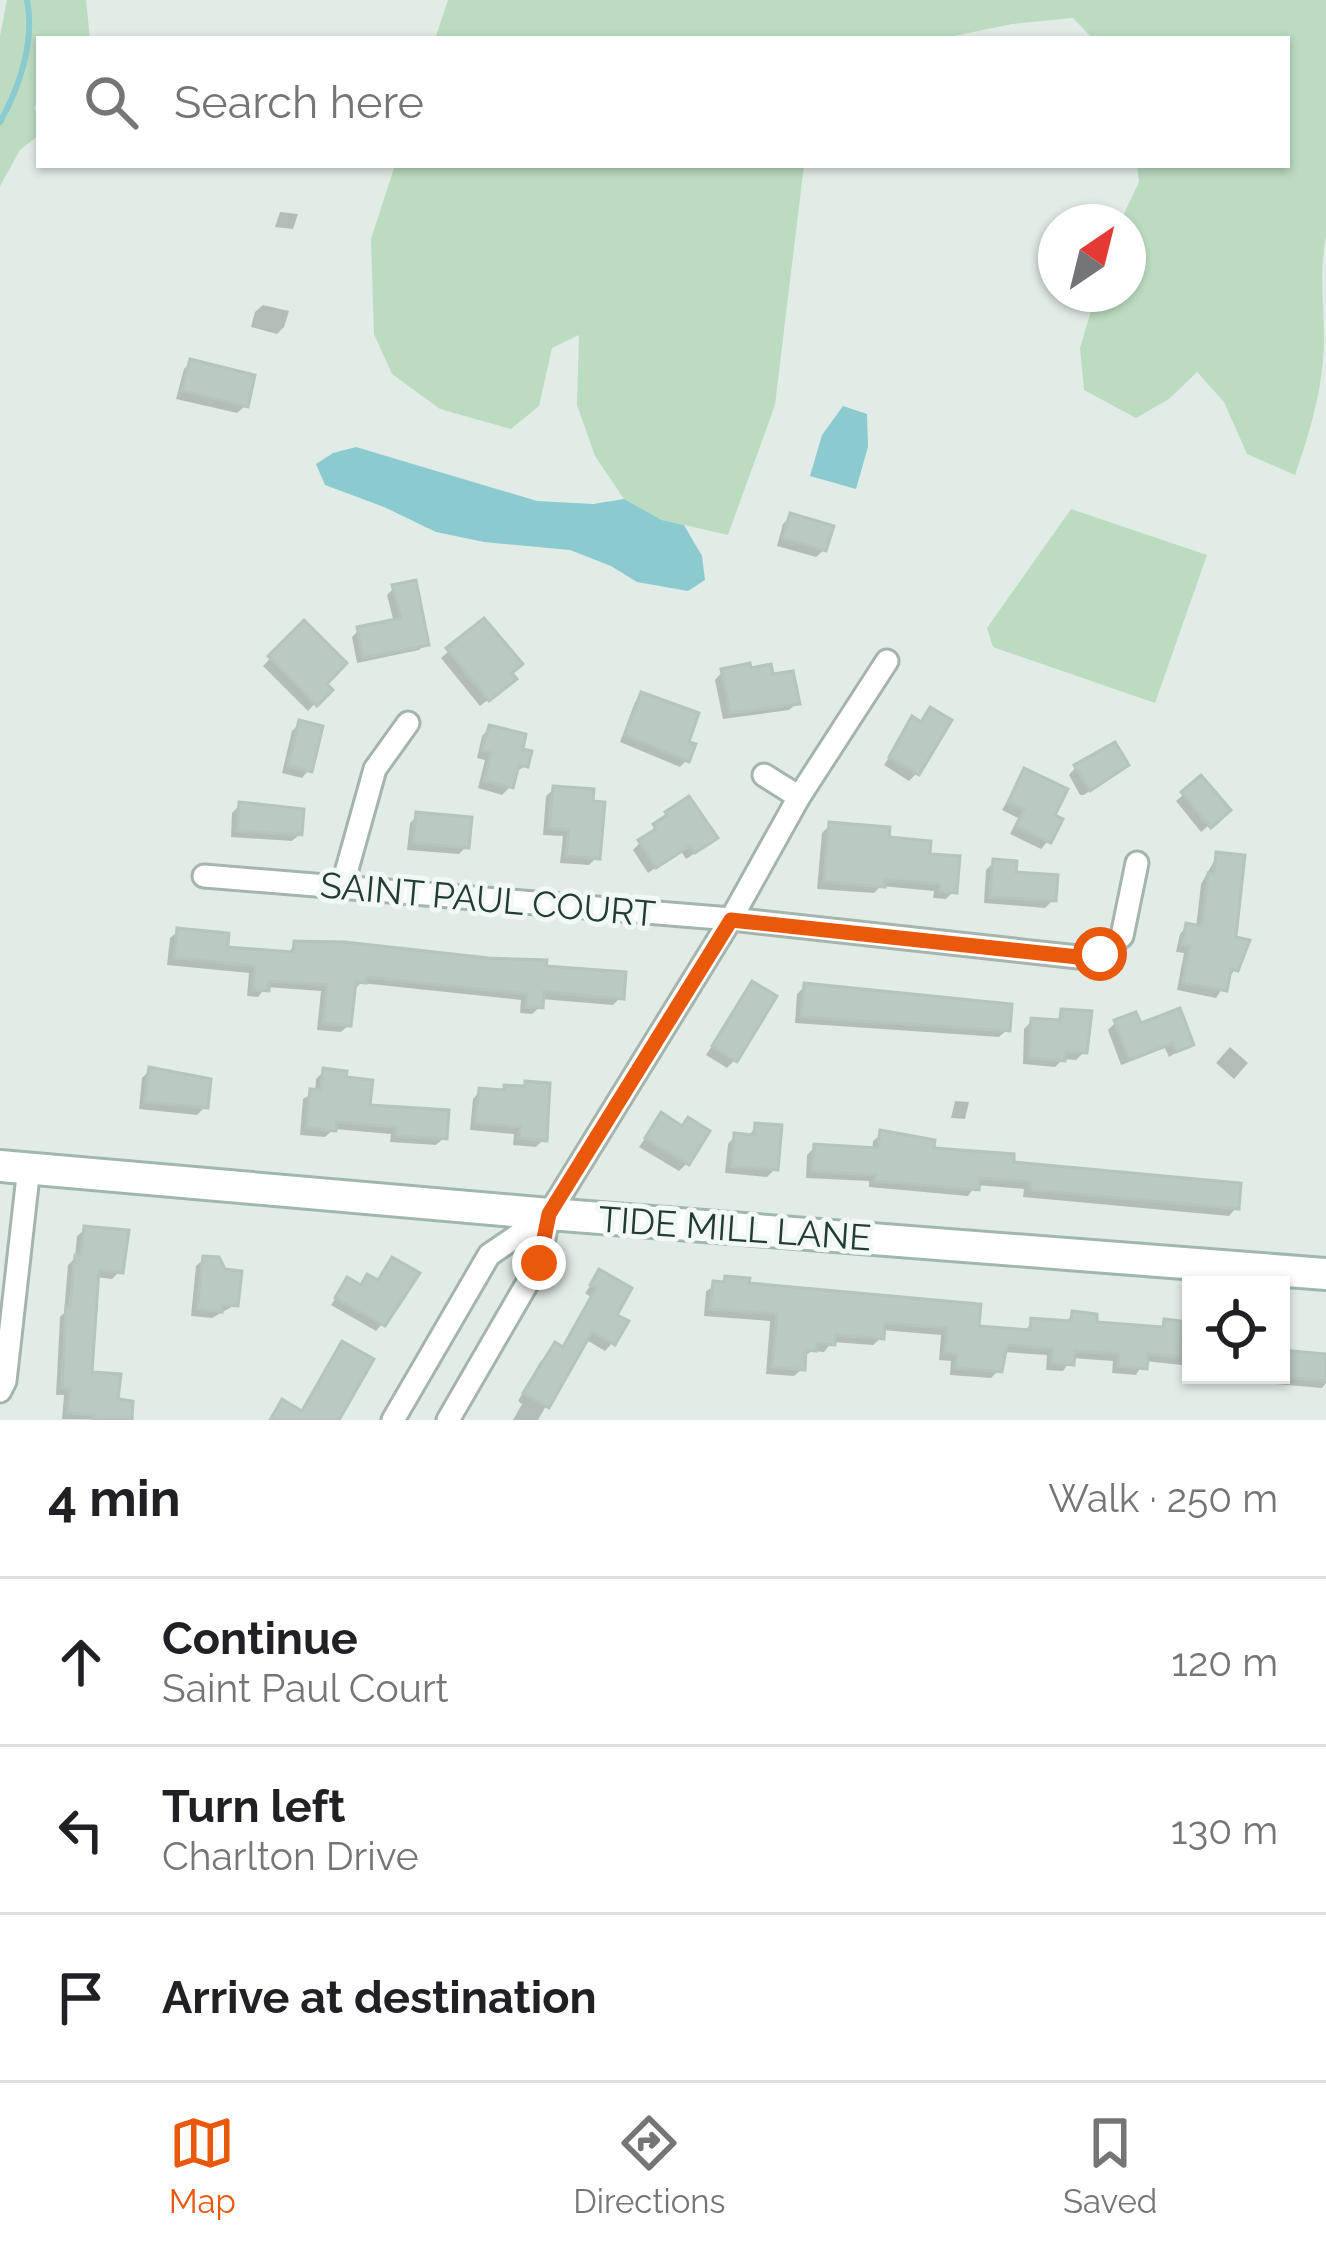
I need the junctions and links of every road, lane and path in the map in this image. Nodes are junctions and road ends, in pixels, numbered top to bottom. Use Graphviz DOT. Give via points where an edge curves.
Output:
graph roads {
  1 [pos="887,661"];
  2 [pos="408,723"];
  3 [pos="764,775"];
  4 [pos="799,797"];
  5 [pos="1137,863"];
  6 [pos="204,876"];
  7 [pos="342,887"];
  8 [pos="731,920"];
  9 [pos="15,1167"];
  10 [pos="549,1214"];
  11 [pos="1326,1274"];
  12 [pos="0,1391"];
  13 [pos="393,1420"];
  14 [pos="448,1420"];
  1 -- 4 [label="street"];
  2 -- 7 [label="street" via="375,770"];
  3 -- 4 [label="street"];
  4 -- 8 [label="street"];
  5 -- 8 [label="street, SAINT PAUL COURT" via="1122,936 1100,954"];
  6 -- 7 [label="street, SAINT PAUL COURT"];
  7 -- 8 [label="street, SAINT PAUL COURT"];
  8 -- 10 [label="street"];
  9 -- 10 [label="street, TIDE MILL LANE"];
  9 -- 12 [label="street"];
  10 -- 11 [label="street, TIDE MILL LANE"];
  10 -- 13 [label="street" via="490,1255"];
  10 -- 14 [label="street" via="539,1263"];
}
